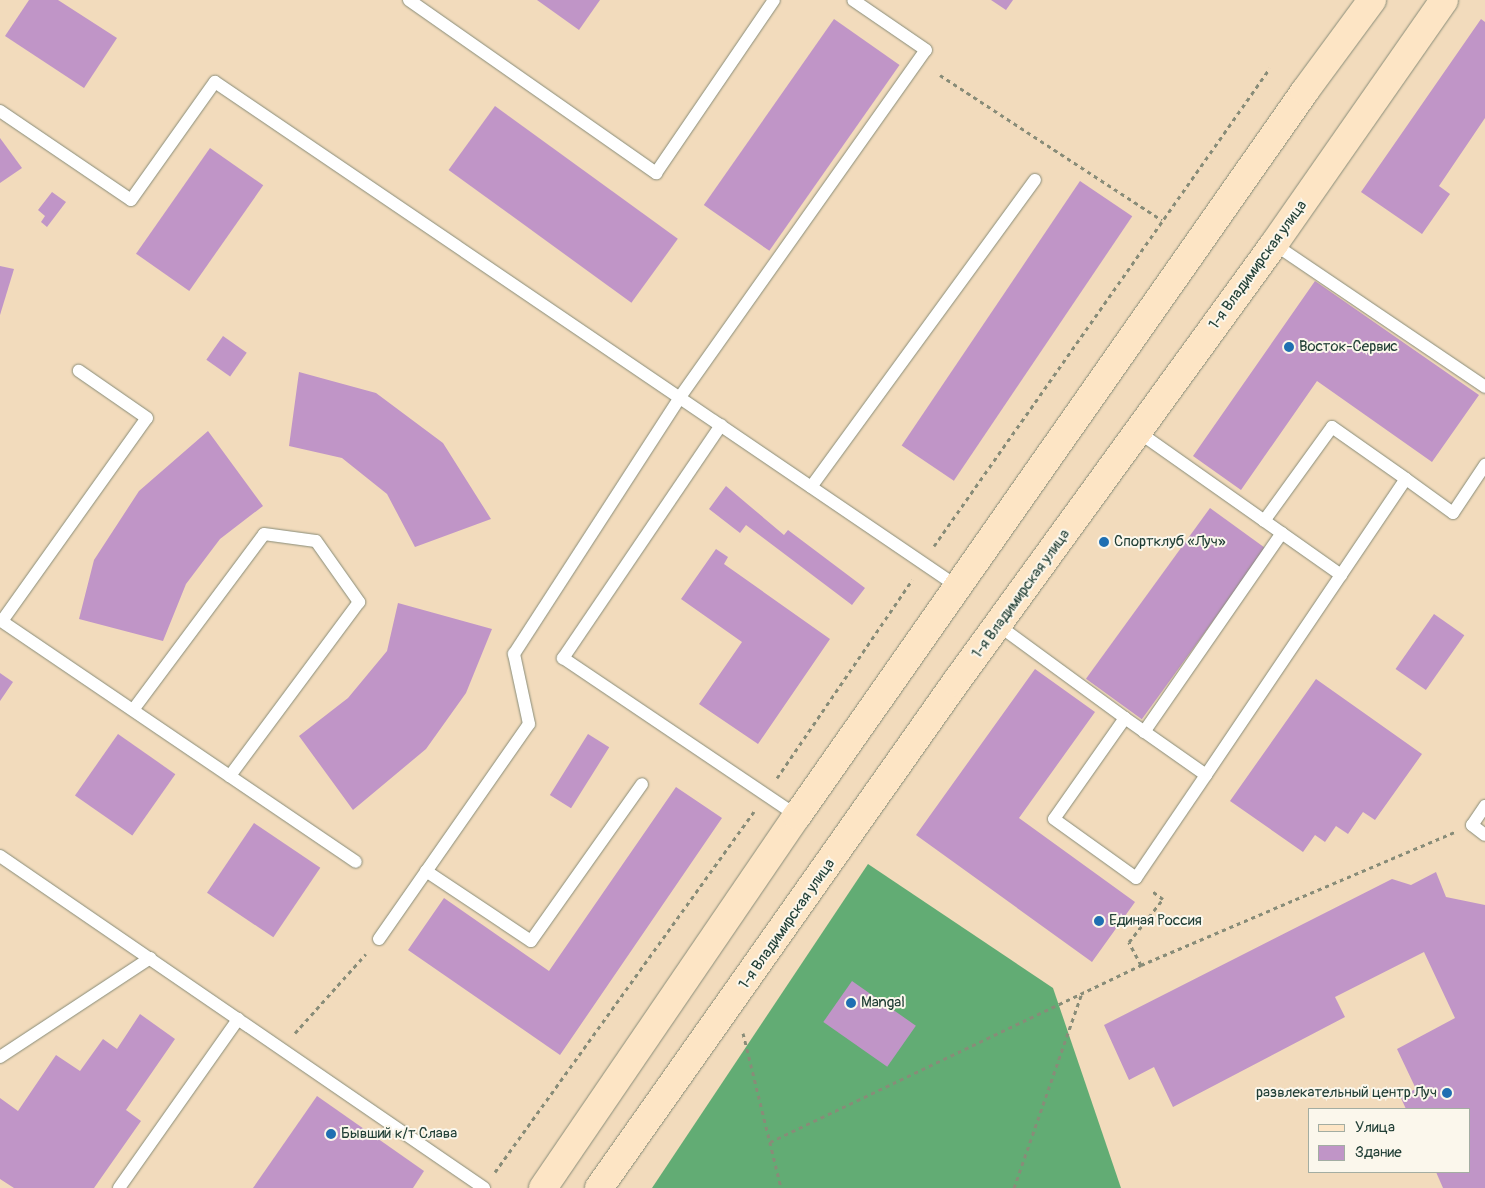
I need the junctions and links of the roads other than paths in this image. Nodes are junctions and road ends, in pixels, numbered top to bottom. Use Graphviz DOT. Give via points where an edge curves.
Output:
graph roads {
  1 [pos="409,0"];
  2 [pos="774,0"];
  3 [pos="853,0"];
  4 [pos="1372,0"];
  5 [pos="1444,0"];
  6 [pos="0,111"];
  7 [pos="1035,180"];
  8 [pos="1274,244"];
  9 [pos="79,371"];
  10 [pos="1485,387"];
  11 [pos="680,397"];
  12 [pos="721,425"];
  13 [pos="1137,431"];
  14 [pos="1485,465"];
  15 [pos="1406,479"];
  16 [pos="811,487"];
  17 [pos="1264,521"];
  18 [pos="1282,533"];
  19 [pos="1341,575"];
  20 [pos="958,587"];
  21 [pos="1,620"];
  22 [pos="998,625"];
  23 [pos="133,710"];
  24 [pos="1125,718"];
  25 [pos="1144,732"];
  26 [pos="1206,775"];
  27 [pos="230,776"];
  28 [pos="642,784"];
  29 [pos="1485,806"];
  30 [pos="797,816"];
  31 [pos="1485,835"];
  32 [pos="0,856"];
  33 [pos="356,862"];
  34 [pos="426,871"];
  35 [pos="379,940"];
  36 [pos="150,958"];
  37 [pos="238,1019"];
  38 [pos="0,1057"];
  39 [pos="119,1188"];
  40 [pos="484,1188"];
  41 [pos="542,1188"];
  42 [pos="599,1188"];
  1 -- 2 [label="lane" via="656,173"];
  3 -- 11 [label="lane" via="926,50"];
  4 -- 20 [label="main road" via="1305,90"];
  5 -- 8 [label="main road, 1-я Владимирская улица"];
  6 -- 11 [label="lane" via="131,200 215,82"];
  7 -- 16 [label="lane"];
  8 -- 10 [label="lane"];
  8 -- 13 [label="main road, 1-я Владимирская улица"];
  9 -- 21 [label="lane" via="147,418"];
  11 -- 12 [label="lane"];
  11 -- 34 [label="lane" via="514,654 529,724"];
  12 -- 16 [label="lane"];
  12 -- 30 [label="lane" via="563,658"];
  13 -- 17 [label="lane"];
  13 -- 22 [label="main road, 1-я Владимирская улица"];
  14 -- 15 [label="lane" via="1452,513"];
  15 -- 17 [label="lane" via="1332,427"];
  15 -- 19 [label="lane"];
  16 -- 20 [label="lane"];
  17 -- 18 [label="lane"];
  18 -- 19 [label="lane"];
  18 -- 25 [label="lane"];
  19 -- 26 [label="lane"];
  20 -- 30 [label="main road"];
  21 -- 23 [label="lane"];
  22 -- 24 [label="lane"];
  22 -- 42 [label="main road, 1-я Владимирская улица"];
  23 -- 27 [label="lane"];
  23 -- 27 [label="lane" via="264,534 316,540 359,602"];
  24 -- 25 [label="lane"];
  24 -- 26 [label="lane" via="1054,819 1136,878"];
  25 -- 26 [label="lane"];
  27 -- 33 [label="lane"];
  28 -- 34 [label="lane" via="531,941"];
  29 -- 31 [label="lane" via="1472,825"];
  30 -- 41 [label="main road"];
  32 -- 36 [label="lane"];
  34 -- 35 [label="lane"];
  36 -- 37 [label="lane"];
  36 -- 38 [label="lane"];
  37 -- 39 [label="lane"];
  37 -- 40 [label="lane"];
}
